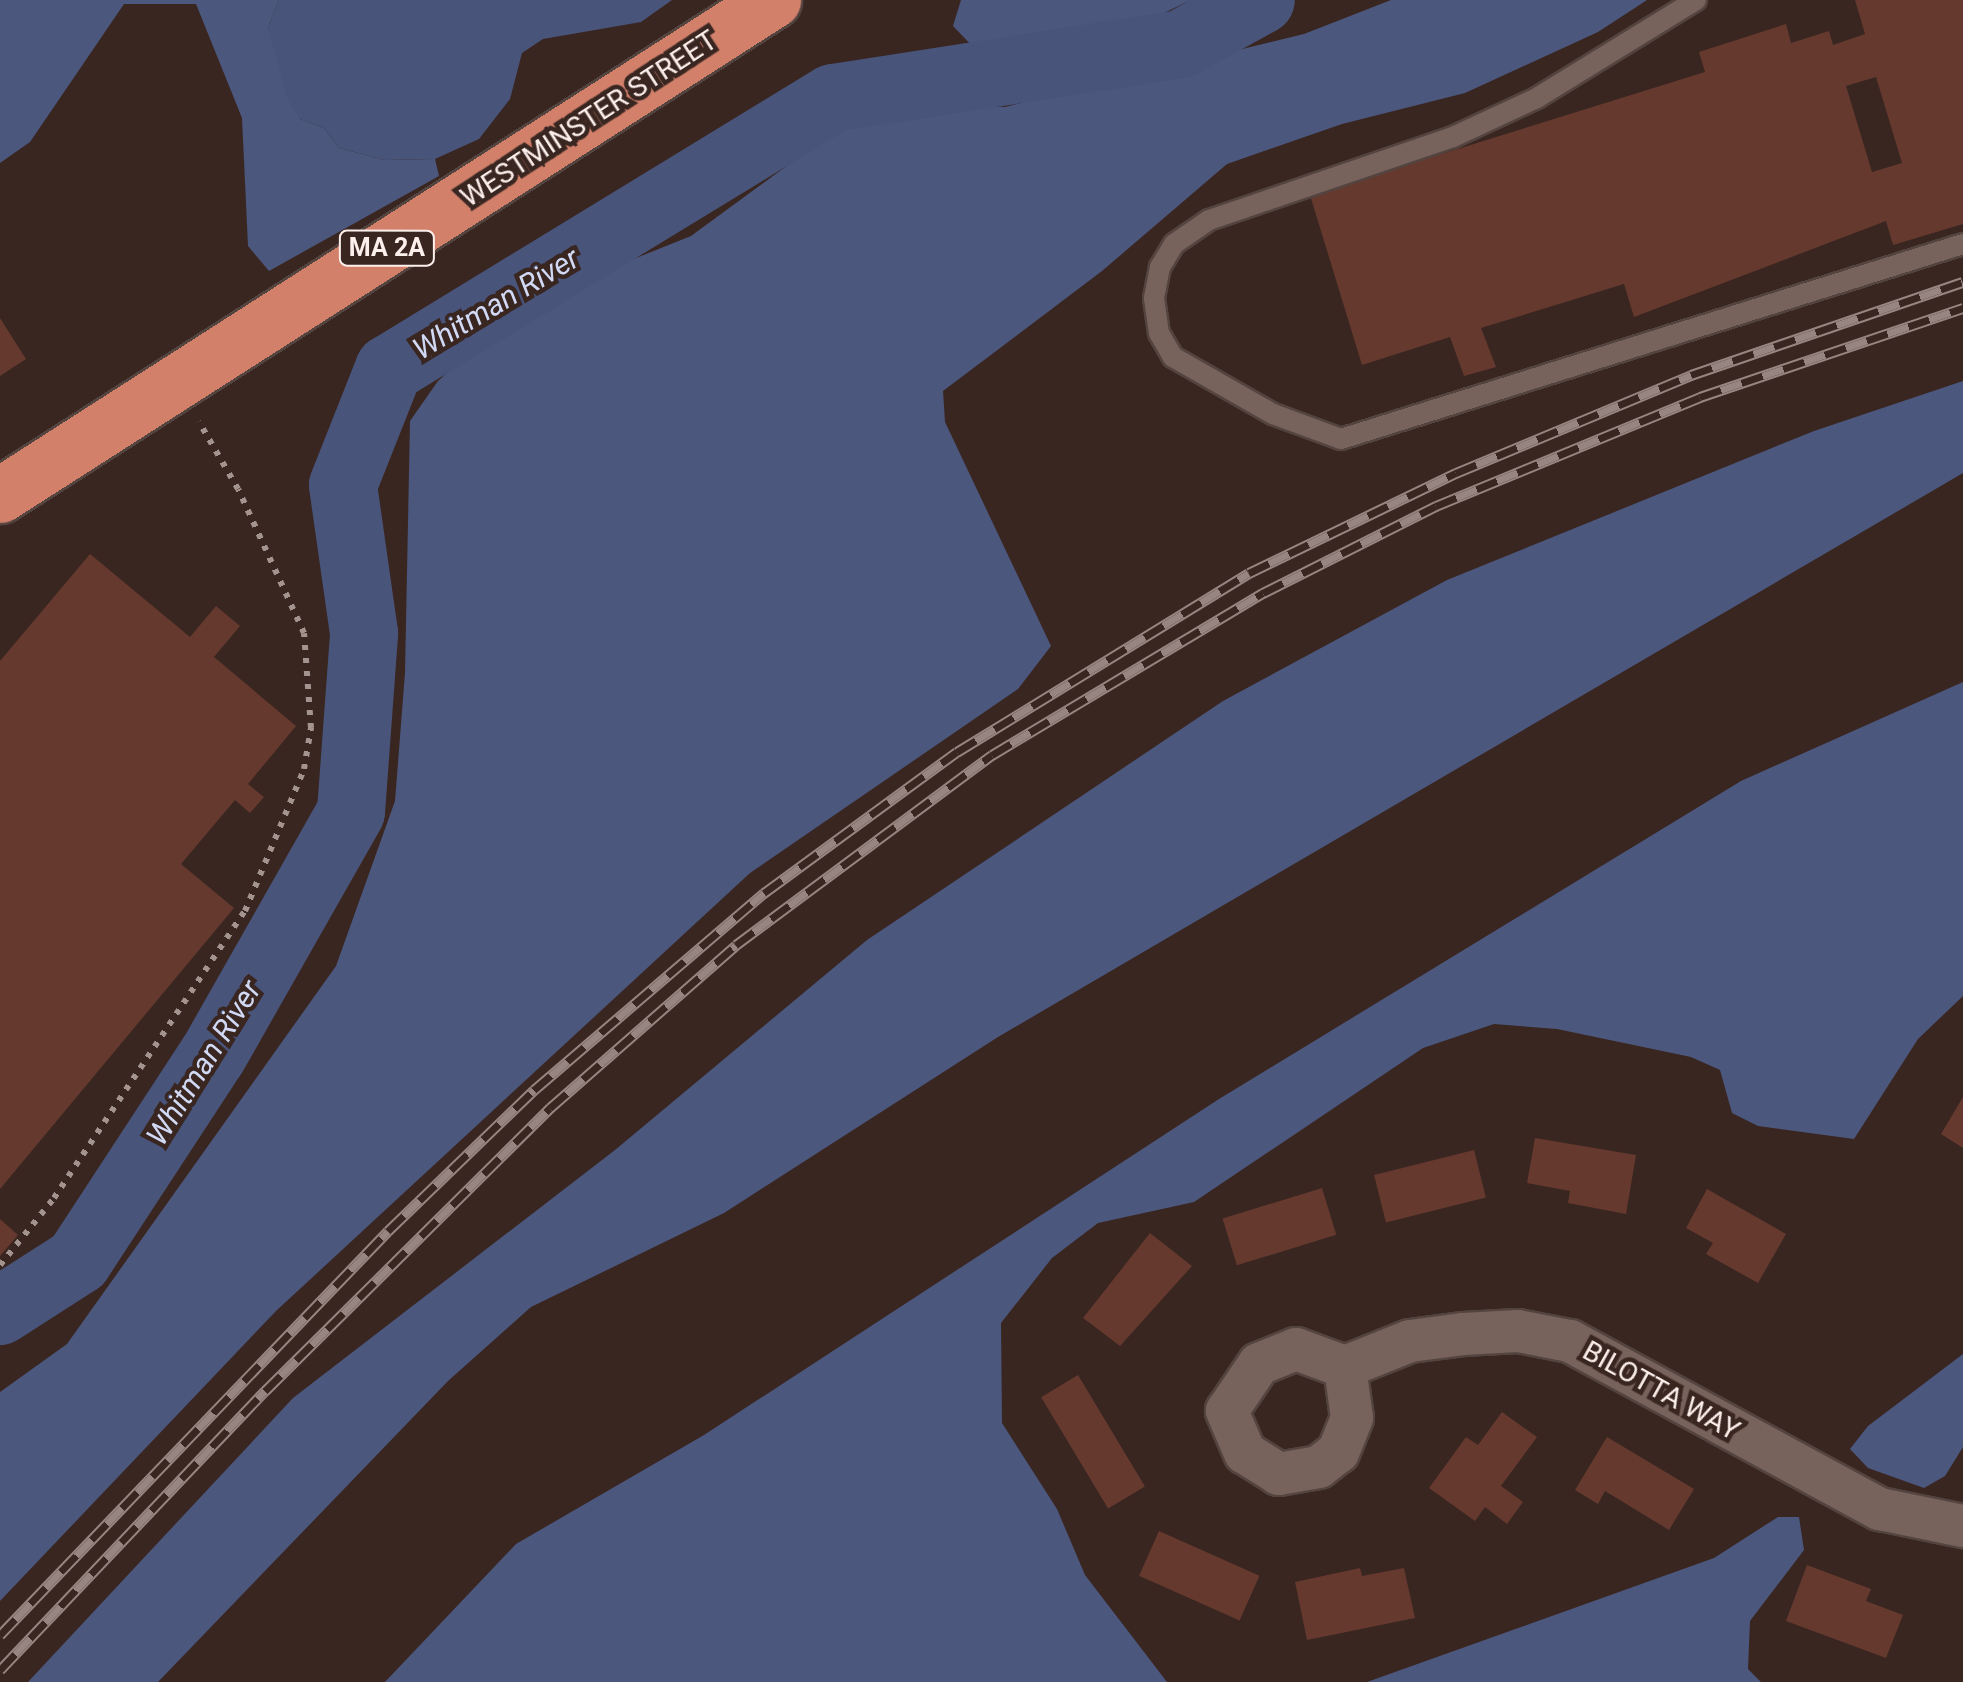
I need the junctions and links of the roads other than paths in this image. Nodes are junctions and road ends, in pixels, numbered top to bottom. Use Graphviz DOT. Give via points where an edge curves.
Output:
graph roads {
  1 [pos="773,0"];
  2 [pos="1696,0"];
  3 [pos="1963,244"];
  4 [pos="0,495"];
  5 [pos="1346,1367"];
  6 [pos="1963,1526"];
  1 -- 4 [label="highway, WESTMINSTER STREET / MA 2A"];
  2 -- 3 [label="lane" via="1537,98 1453,137 1210,220 1174,244 1160,267 1154,298 1159,334 1172,356 1256,406 1341,440"];
  5 -- 6 [label="street, BILOTTA WAY" via="1410,1341 1463,1334 1518,1331 1570,1341 1863,1501"];
}
